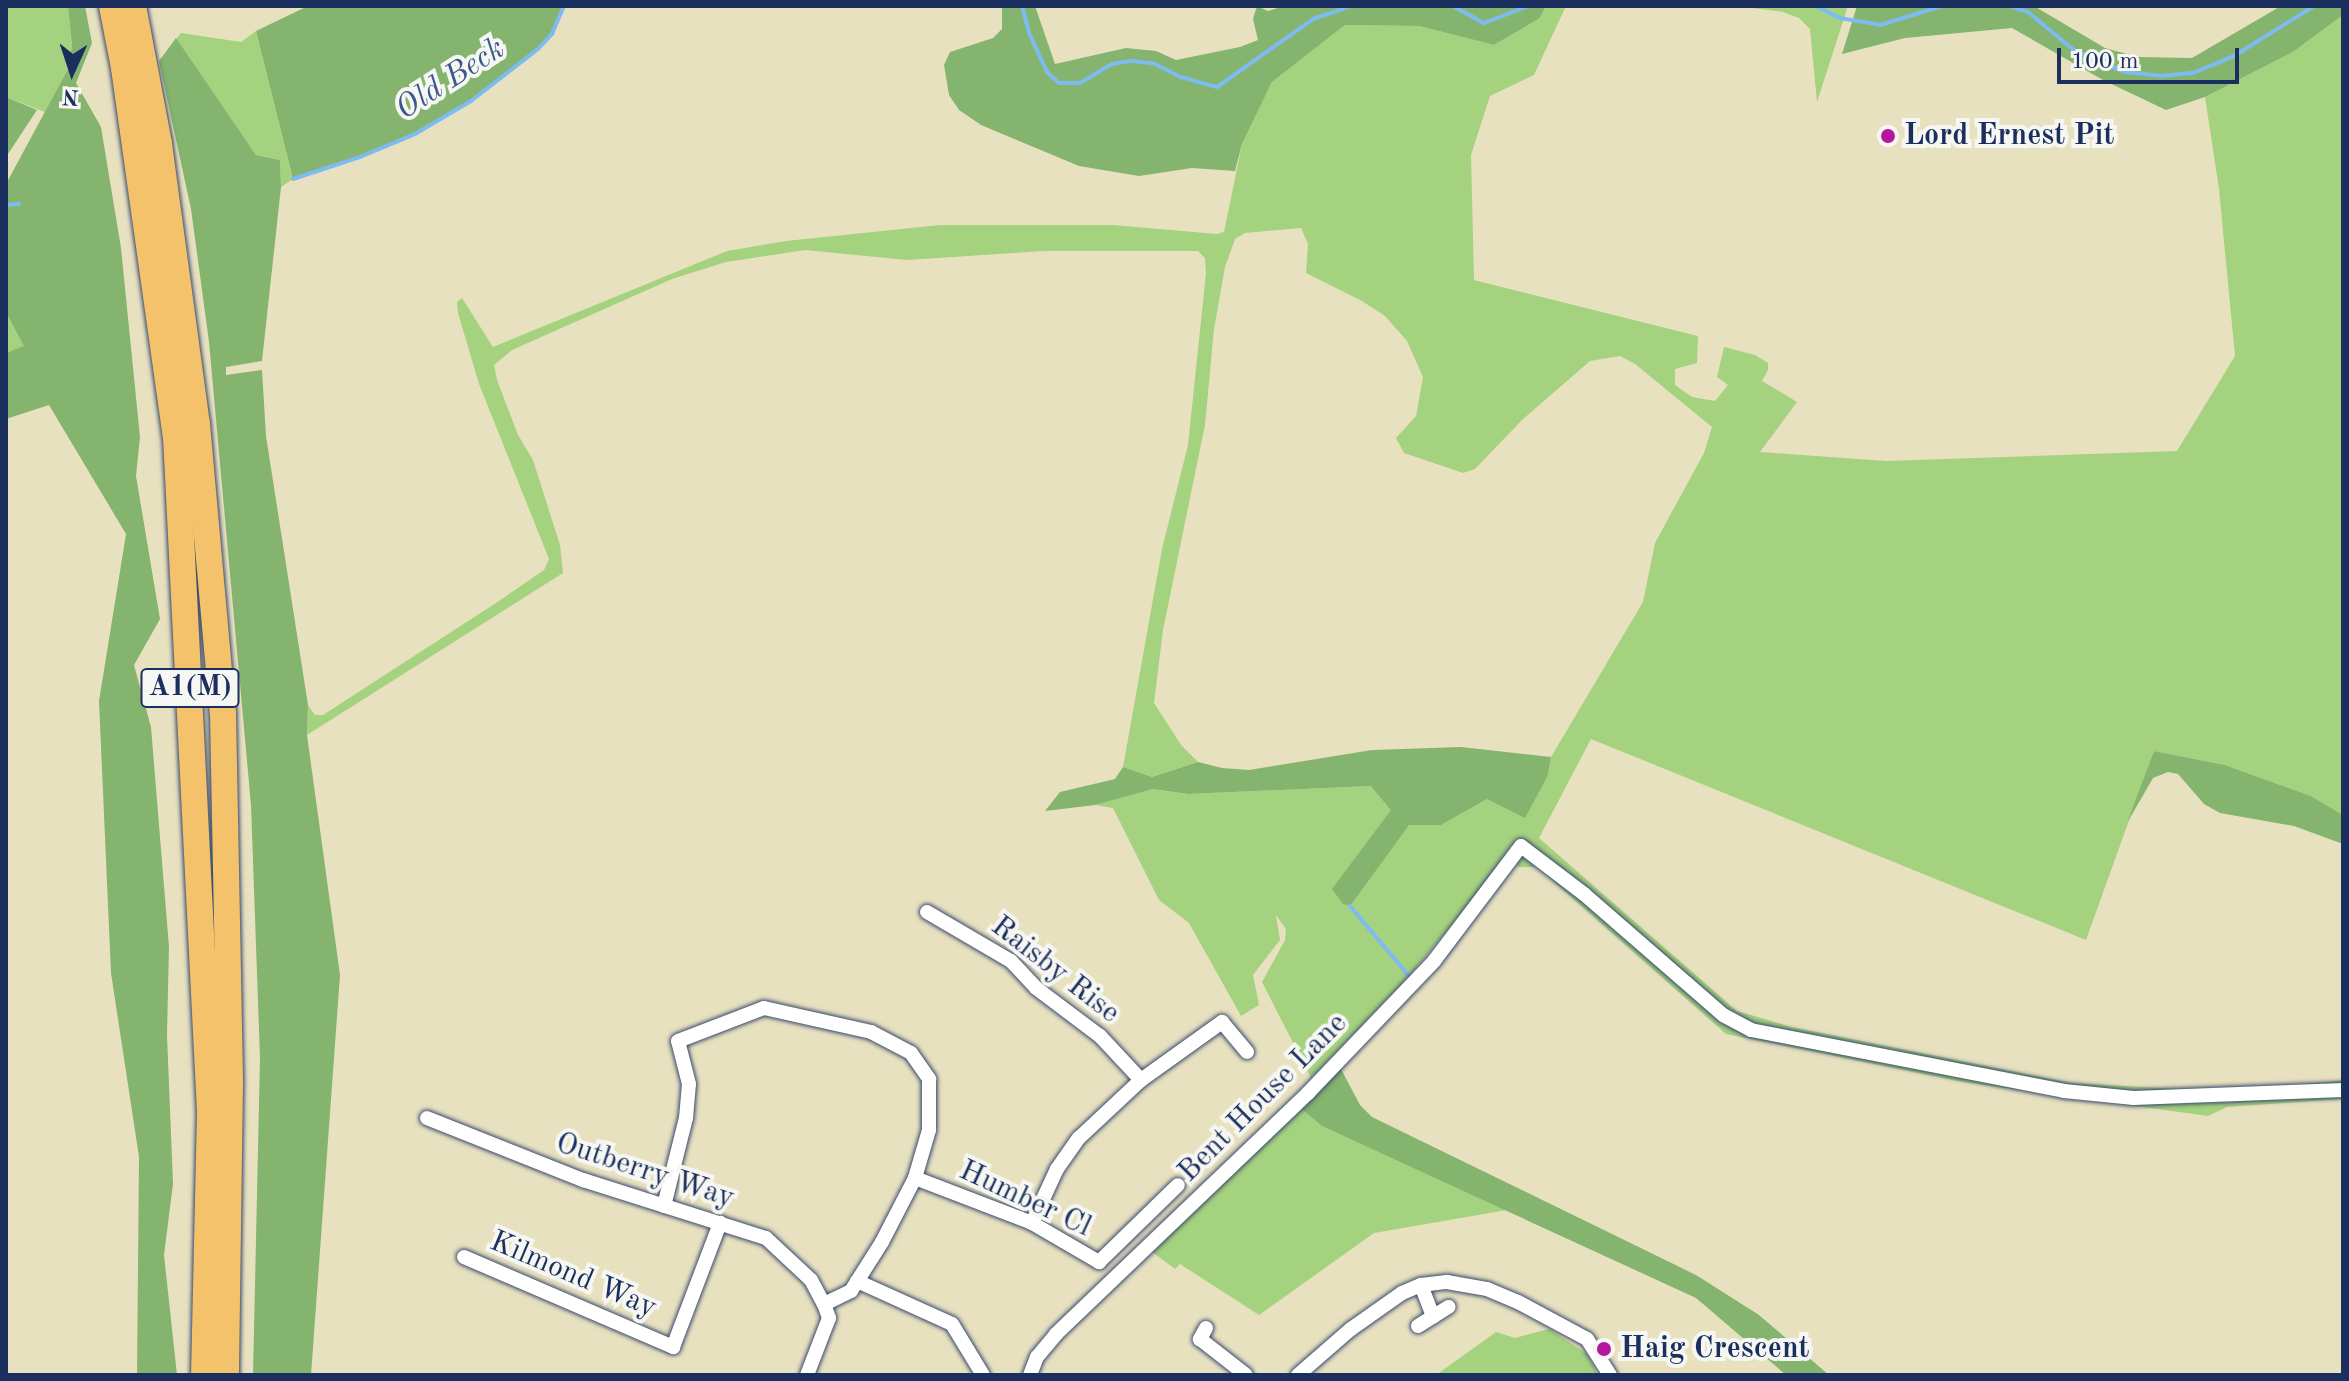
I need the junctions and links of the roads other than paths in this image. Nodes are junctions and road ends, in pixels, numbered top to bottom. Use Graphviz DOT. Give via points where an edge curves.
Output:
graph roads {
  1 [pos="112,6"];
  2 [pos="133,6"];
  3 [pos="927,912"];
  4 [pos="1247,1052"];
  5 [pos="1141,1080"];
  6 [pos="2343,1090"];
  7 [pos="427,1118"];
  8 [pos="915,1178"];
  9 [pos="1178,1185"];
  10 [pos="664,1206"];
  11 [pos="720,1223"];
  12 [pos="1032,1223"];
  13 [pos="464,1257"];
  14 [pos="857,1281"];
  15 [pos="1427,1284"];
  16 [pos="824,1304"];
  17 [pos="1449,1307"];
  18 [pos="1433,1317"];
  19 [pos="1418,1326"];
  20 [pos="1185,1341"];
  21 [pos="204,1375"];
  22 [pos="226,1375"];
  23 [pos="807,1375"];
  24 [pos="983,1375"];
  25 [pos="1030,1375"];
  26 [pos="1246,1375"];
  27 [pos="1298,1375"];
  28 [pos="1610,1375"];
  1 -- 21 [label="highway, A1(M)" via="176,436 210,1112"];
  2 -- 22 [label="highway, A1(M)" via="164,173 197,424 223,713 230,1084"];
  3 -- 5 [label="street, Raisby Rise" via="1011,961 1036,988 1100,1036"];
  4 -- 5 [label="street" via="1222,1022"];
  5 -- 12 [label="street" via="1079,1138 1057,1169"];
  6 -- 25 [label="street, Bent House Lane" via="2134,1098 2078,1093 1751,1030 1723,1015 1521,846 1434,961 1308,1093 1056,1334"];
  7 -- 10 [label="street, Outberry Way"];
  8 -- 10 [label="street" via="929,1130 929,1079 911,1053 871,1032 764,1008 678,1041 689,1084"];
  8 -- 12 [label="street, Humber Cl"];
  8 -- 14 [label="street"];
  9 -- 12 [label="street, Humber Cl" via="1099,1262"];
  10 -- 11 [label="street, Outberry Way"];
  11 -- 13 [label="street, Kilmond Way" via="673,1347"];
  11 -- 16 [label="street, Outberry Way" via="766,1238 811,1280"];
  14 -- 16 [label="street" via="851,1291"];
  14 -- 24 [label="street" via="952,1324"];
  15 -- 18 [label="street"];
  15 -- 27 [label="street" via="1381,1307"];
  15 -- 28 [label="street" via="1487,1289 1523,1304 1587,1339"];
  16 -- 23 [label="street" via="829,1318"];
  17 -- 18 [label="street"];
  18 -- 19 [label="street"];
  20 -- 26 [label="street" via="1203,1333"];
}
